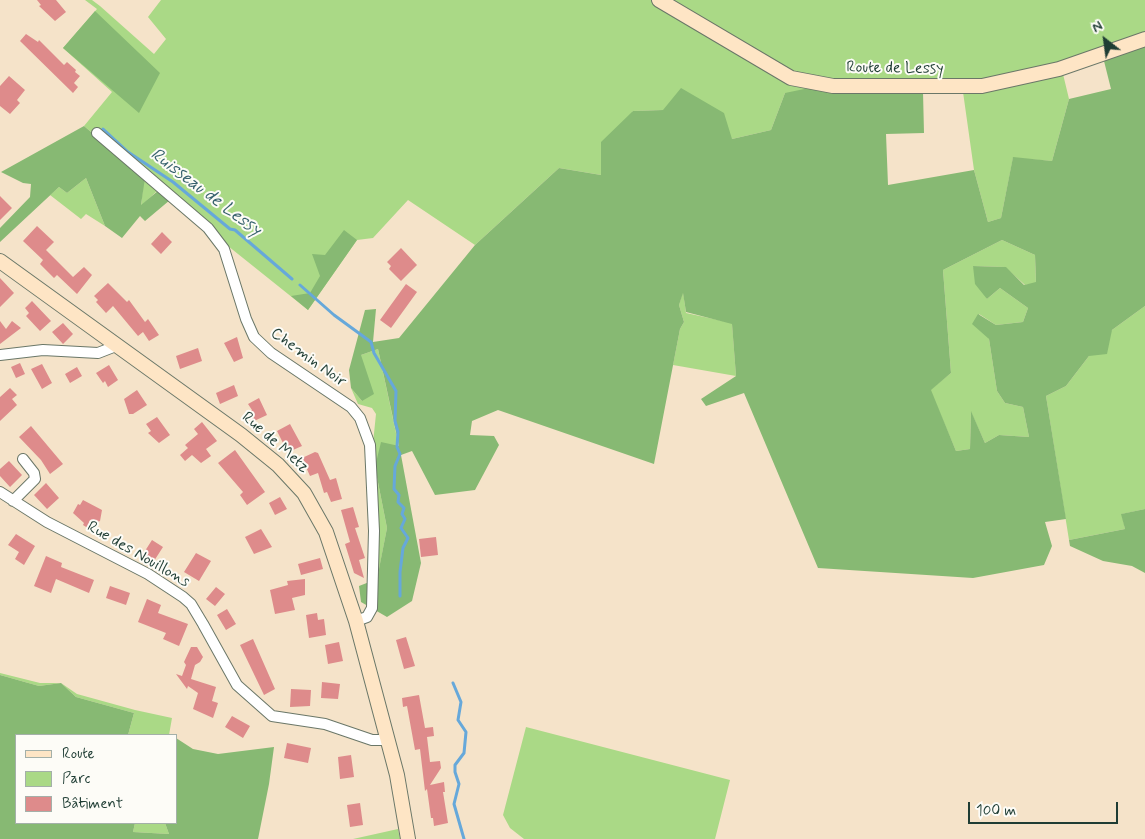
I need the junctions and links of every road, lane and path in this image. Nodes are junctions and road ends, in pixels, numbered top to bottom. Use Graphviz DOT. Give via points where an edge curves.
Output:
graph roads {
  1 [pos="659,0"];
  2 [pos="1145,39"];
  3 [pos="97,133"];
  4 [pos="0,262"];
  5 [pos="116,346"];
  6 [pos="0,355"];
  7 [pos="23,459"];
  8 [pos="0,492"];
  9 [pos="14,502"];
  10 [pos="356,621"];
  11 [pos="388,740"];
  12 [pos="408,839"];
  1 -- 2 [label="main road, Route de Lessy" via="791,78 833,86 982,86 1059,69"];
  3 -- 10 [label="street, Chemin Noir" via="208,228 224,249 254,337 271,353 351,407 367,431 374,531 372,608 366,617"];
  4 -- 5 [label="main road, Rue de Metz"];
  5 -- 6 [label="street" via="98,353 43,350"];
  5 -- 10 [label="main road, Rue de Metz" via="241,434 292,478 304,492 326,532"];
  7 -- 9 [label="street" via="35,479"];
  8 -- 9 [label="street, Rue des Nouillons"];
  9 -- 11 [label="street, Rue des Nouillons" via="148,574 183,597 200,618 237,686 272,716 325,724 372,740"];
  10 -- 11 [label="main road, Rue de Metz"];
  11 -- 12 [label="main road, Rue de Metz" via="405,810"];
}
